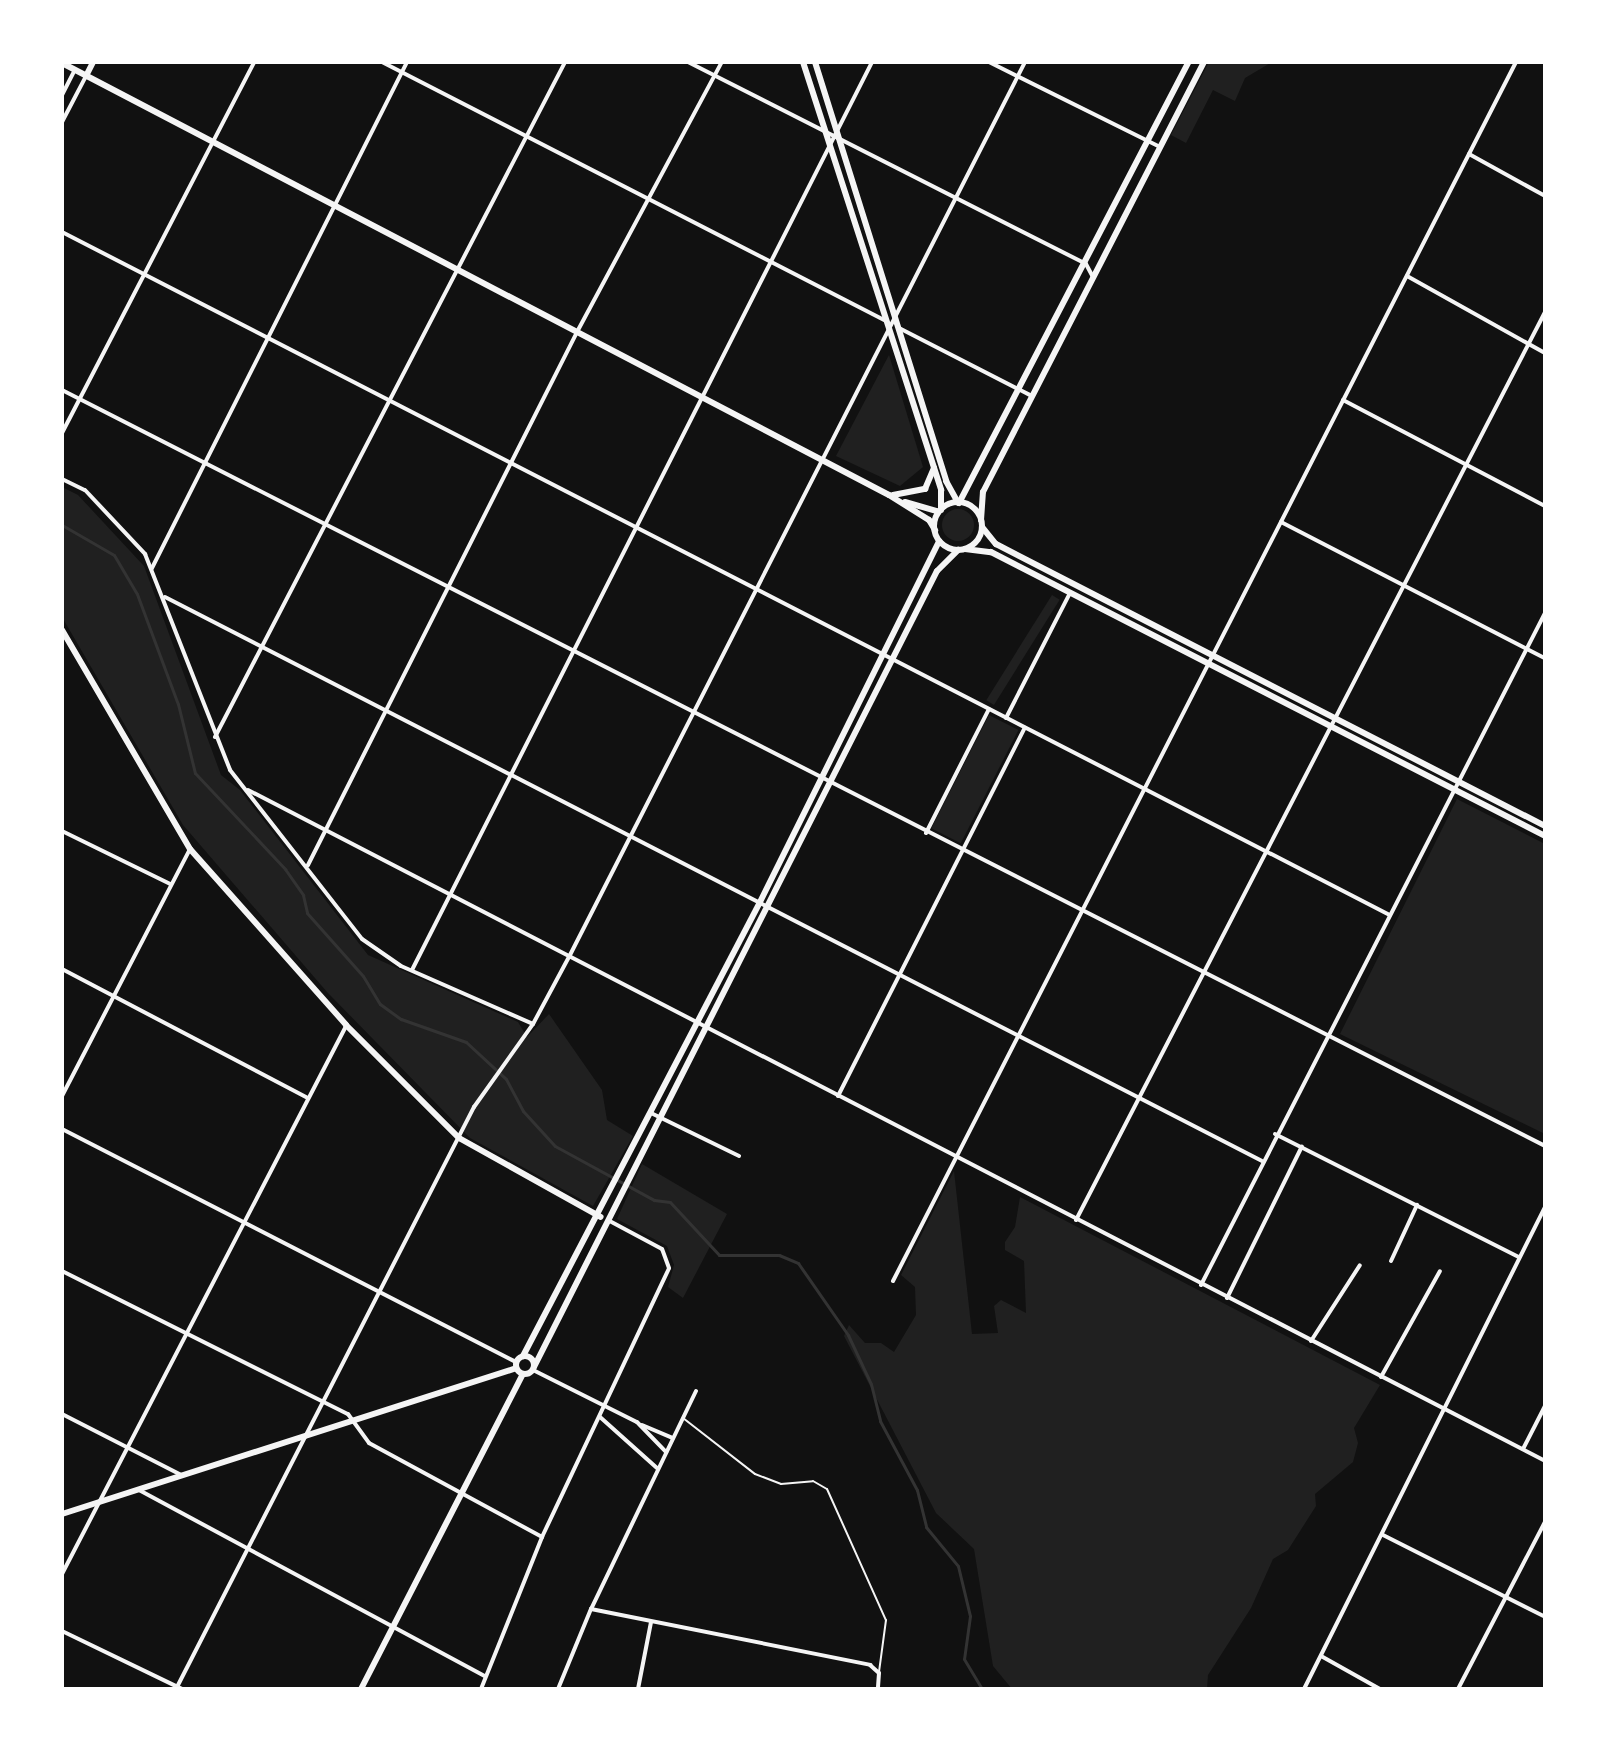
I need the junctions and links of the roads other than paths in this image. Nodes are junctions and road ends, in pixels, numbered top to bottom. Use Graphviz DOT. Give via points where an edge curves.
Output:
graph roads {
  1 [pos="79,62"];
  2 [pos="93,62"];
  3 [pos="254,62"];
  4 [pos="382,62"];
  5 [pos="407,62"];
  6 [pos="565,62"];
  7 [pos="688,62"];
  8 [pos="722,62"];
  9 [pos="803,62"];
  10 [pos="815,62"];
  11 [pos="872,62"];
  12 [pos="989,62"];
  13 [pos="1025,62"];
  14 [pos="1189,62"];
  15 [pos="1204,62"];
  16 [pos="1516,62"];
  17 [pos="62,63"];
  18 [pos="75,70"];
  19 [pos="402,72"];
  20 [pos="86,76"];
  21 [pos="715,76"];
  22 [pos="1018,76"];
  23 [pos="62,95"];
  24 [pos="62,122"];
  25 [pos="826,133"];
  26 [pos="527,136"];
  27 [pos="837,137"];
  28 [pos="1147,141"];
  29 [pos="212,142"];
  30 [pos="1160,147"];
  31 [pos="830,148"];
  32 [pos="1469,154"];
  33 [pos="1545,196"];
  34 [pos="651,200"];
  35 [pos="959,200"];
  36 [pos="331,206"];
  37 [pos="62,232"];
  38 [pos="772,262"];
  39 [pos="1086,264"];
  40 [pos="455,270"];
  41 [pos="145,275"];
  42 [pos="1407,276"];
  43 [pos="1093,278"];
  44 [pos="1545,312"];
  45 [pos="886,321"];
  46 [pos="896,324"];
  47 [pos="577,332"];
  48 [pos="890,333"];
  49 [pos="268,339"];
  50 [pos="1529,344"];
  51 [pos="1545,353"];
  52 [pos="62,390"];
  53 [pos="1021,390"];
  54 [pos="699,396"];
  55 [pos="1032,396"];
  56 [pos="80,399"];
  57 [pos="1343,400"];
  58 [pos="390,401"];
  59 [pos="62,433"];
  60 [pos="823,460"];
  61 [pos="511,463"];
  62 [pos="205,464"];
  63 [pos="1467,466"];
  64 [pos="934,468"];
  65 [pos="62,479"];
  66 [pos="889,495"];
  67 [pos="959,503"];
  68 [pos="1545,506"];
  69 [pos="940,511"];
  70 [pos="1281,522"];
  71 [pos="981,523"];
  72 [pos="325,525"];
  73 [pos="637,528"];
  74 [pos="935,530"];
  75 [pos="939,541"];
  76 [pos="962,549"];
  77 [pos="152,568"];
  78 [pos="1404,587"];
  79 [pos="451,590"];
  80 [pos="757,591"];
  81 [pos="1070,593"];
  82 [pos="165,597"];
  83 [pos="1545,613"];
  84 [pos="62,630"];
  85 [pos="262,647"];
  86 [pos="1527,649"];
  87 [pos="573,653"];
  88 [pos="884,655"];
  89 [pos="1213,655"];
  90 [pos="1545,658"];
  91 [pos="892,659"];
  92 [pos="1208,664"];
  93 [pos="989,709"];
  94 [pos="388,712"];
  95 [pos="695,715"];
  96 [pos="1006,718"];
  97 [pos="1337,720"];
  98 [pos="1025,728"];
  99 [pos="1333,728"];
  100 [pos="215,737"];
  101 [pos="511,775"];
  102 [pos="820,779"];
  103 [pos="1458,781"];
  104 [pos="829,784"];
  105 [pos="1454,789"];
  106 [pos="248,790"];
  107 [pos="1146,790"];
  108 [pos="1545,826"];
  109 [pos="62,831"];
  110 [pos="326,831"];
  111 [pos="926,833"];
  112 [pos="1545,836"];
  113 [pos="632,837"];
  114 [pos="190,849"];
  115 [pos="962,852"];
  116 [pos="1269,853"];
  117 [pos="308,865"];
  118 [pos="170,884"];
  119 [pos="450,895"];
  120 [pos="763,904"];
  121 [pos="1083,913"];
  122 [pos="1390,915"];
  123 [pos="569,957"];
  124 [pos="62,969"];
  125 [pos="412,970"];
  126 [pos="899,974"];
  127 [pos="1204,975"];
  128 [pos="116,996"];
  129 [pos="533,1024"];
  130 [pos="697,1024"];
  131 [pos="346,1025"];
  132 [pos="705,1028"];
  133 [pos="1020,1036"];
  134 [pos="1327,1038"];
  135 [pos="62,1096"];
  136 [pos="838,1096"];
  137 [pos="306,1097"];
  138 [pos="1140,1097"];
  139 [pos="651,1113"];
  140 [pos="660,1116"];
  141 [pos="62,1129"];
  142 [pos="1275,1134"];
  143 [pos="459,1138"];
  144 [pos="1302,1146"];
  145 [pos="1545,1146"];
  146 [pos="739,1156"];
  147 [pos="957,1158"];
  148 [pos="1262,1161"];
  149 [pos="1417,1205"];
  150 [pos="1545,1207"];
  151 [pos="599,1215"];
  152 [pos="608,1220"];
  153 [pos="1076,1220"];
  154 [pos="242,1221"];
  155 [pos="1519,1257"];
  156 [pos="1391,1261"];
  157 [pos="1360,1265"];
  158 [pos="62,1271"];
  159 [pos="1440,1271"];
  160 [pos="893,1281"];
  161 [pos="1201,1285"];
  162 [pos="378,1291"];
  163 [pos="1227,1298"];
  164 [pos="186,1335"];
  165 [pos="1311,1341"];
  166 [pos="523,1356"];
  167 [pos="516,1365"];
  168 [pos="534,1368"];
  169 [pos="523,1374"];
  170 [pos="1381,1377"];
  171 [pos="696,1391"];
  172 [pos="322,1403"];
  173 [pos="605,1406"];
  174 [pos="1545,1406"];
  175 [pos="1446,1411"];
  176 [pos="62,1414"];
  177 [pos="600,1417"];
  178 [pos="683,1418"];
  179 [pos="355,1421"];
  180 [pos="641,1425"];
  181 [pos="305,1438"];
  182 [pos="672,1438"];
  183 [pos="128,1449"];
  184 [pos="1523,1449"];
  185 [pos="666,1452"];
  186 [pos="1545,1461"];
  187 [pos="657,1468"];
  188 [pos="184,1476"];
  189 [pos="139,1490"];
  190 [pos="462,1493"];
  191 [pos="99,1503"];
  192 [pos="62,1514"];
  193 [pos="1545,1522"];
  194 [pos="1383,1535"];
  195 [pos="542,1537"];
  196 [pos="249,1553"];
  197 [pos="62,1574"];
  198 [pos="1506,1598"];
  199 [pos="591,1609"];
  200 [pos="1545,1617"];
  201 [pos="651,1622"];
  202 [pos="392,1629"];
  203 [pos="62,1631"];
  204 [pos="1321,1656"];
  205 [pos="879,1673"];
  206 [pos="486,1676"];
  207 [pos="179,1688"];
  208 [pos="361,1689"];
  209 [pos="481,1689"];
  210 [pos="558,1689"];
  211 [pos="638,1689"];
  212 [pos="878,1689"];
  213 [pos="1304,1689"];
  214 [pos="1380,1689"];
  215 [pos="1458,1689"];
  1 -- 18 [label="main road"];
  2 -- 20 [label="main road"];
  3 -- 29 [label="street"];
  4 -- 19 [label="street"];
  5 -- 19 [label="street"];
  6 -- 26 [label="street"];
  7 -- 21 [label="street"];
  8 -- 21 [label="street"];
  9 -- 25 [label="main road"];
  10 -- 27 [label="main road"];
  11 -- 27 [label="street"];
  12 -- 22 [label="street"];
  13 -- 22 [label="street"];
  14 -- 28 [label="main road"];
  15 -- 30 [label="main road"];
  16 -- 32 [label="street"];
  17 -- 18 [label="main road"];
  18 -- 20 [label="main road"];
  18 -- 23 [label="street"];
  19 -- 26 [label="street"];
  19 -- 36 [label="street"];
  20 -- 24 [label="street"];
  20 -- 29 [label="main road"];
  21 -- 25 [label="street"];
  21 -- 34 [label="street"];
  22 -- 28 [label="street"];
  22 -- 35 [label="street"];
  25 -- 27 [label="street"];
  25 -- 31 [label="main road"];
  26 -- 34 [label="street"];
  26 -- 40 [label="street"];
  27 -- 31 [label="street"];
  27 -- 35 [label="street"];
  27 -- 46 [label="main road"];
  28 -- 30 [label="street"];
  28 -- 39 [label="main road"];
  29 -- 36 [label="main road"];
  29 -- 41 [label="street"];
  30 -- 43 [label="main road"];
  31 -- 38 [label="street"];
  31 -- 45 [label="main road"];
  32 -- 33 [label="street"];
  32 -- 42 [label="street"];
  34 -- 38 [label="street"];
  34 -- 47 [label="street"];
  35 -- 39 [label="street"];
  35 -- 46 [label="street"];
  36 -- 40 [label="main road"];
  36 -- 49 [label="street"];
  37 -- 41 [label="street"];
  38 -- 45 [label="street"];
  38 -- 54 [label="street"];
  39 -- 43 [label="street"];
  39 -- 53 [label="main road"];
  40 -- 47 [label="main road"];
  40 -- 58 [label="street"];
  41 -- 49 [label="street"];
  41 -- 56 [label="street"];
  42 -- 50 [label="street"];
  42 -- 57 [label="street"];
  43 -- 55 [label="main road"];
  44 -- 50 [label="street"];
  45 -- 46 [label="street"];
  45 -- 48 [label="main road"];
  46 -- 48 [label="street"];
  46 -- 53 [label="street"];
  46 -- 67 [label="main road" via="946,481"];
  47 -- 54 [label="main road"];
  47 -- 61 [label="street"];
  48 -- 60 [label="street"];
  48 -- 64 [label="main road"];
  49 -- 58 [label="street"];
  49 -- 62 [label="street"];
  50 -- 51 [label="street"];
  50 -- 63 [label="street"];
  52 -- 56 [label="street"];
  53 -- 55 [label="street"];
  53 -- 67 [label="main road"];
  54 -- 60 [label="main road"];
  54 -- 73 [label="street"];
  55 -- 71 [label="main road" via="980,499"];
  56 -- 59 [label="street"];
  56 -- 62 [label="street"];
  57 -- 63 [label="street"];
  57 -- 70 [label="street"];
  58 -- 61 [label="street"];
  58 -- 72 [label="street"];
  60 -- 66 [label="main road"];
  60 -- 80 [label="street"];
  61 -- 73 [label="street"];
  61 -- 79 [label="street"];
  62 -- 72 [label="street"];
  62 -- 77 [label="street"];
  63 -- 68 [label="street"];
  63 -- 78 [label="street"];
  64 -- 66 [label="main road" via="925,489"];
  64 -- 69 [label="main road"];
  65 -- 77 [label="street" via="95,501"];
  66 -- 69 [label="main road"];
  66 -- 74 [label="main road" via="929,520"];
  67 -- 69 [label="main road"];
  67 -- 71 [label="main road" via="975,510"];
  69 -- 74 [label="main road"];
  70 -- 78 [label="street"];
  70 -- 89 [label="street"];
  71 -- 76 [label="main road" via="977,540"];
  71 -- 89 [label="main road" via="996,544"];
  72 -- 79 [label="street"];
  72 -- 85 [label="street"];
  73 -- 80 [label="street"];
  73 -- 87 [label="street"];
  74 -- 75 [label="main road"];
  75 -- 76 [label="main road"];
  75 -- 88 [label="main road"];
  76 -- 81 [label="main road" via="985,549"];
  76 -- 91 [label="main road" via="937,571"];
  77 -- 82 [label="street"];
  78 -- 86 [label="street"];
  78 -- 97 [label="street"];
  79 -- 87 [label="street"];
  79 -- 94 [label="street"];
  80 -- 88 [label="street"];
  80 -- 95 [label="street"];
  81 -- 92 [label="main road"];
  81 -- 96 [label="street"];
  82 -- 85 [label="street"];
  82 -- 100 [label="street"];
  83 -- 86 [label="street"];
  84 -- 114 [label="main road"];
  85 -- 94 [label="street"];
  85 -- 100 [label="street"];
  86 -- 90 [label="street"];
  86 -- 103 [label="street"];
  87 -- 95 [label="street"];
  87 -- 101 [label="street"];
  88 -- 91 [label="street"];
  88 -- 102 [label="main road"];
  89 -- 92 [label="street"];
  89 -- 97 [label="main road"];
  91 -- 93 [label="street"];
  91 -- 104 [label="main road"];
  92 -- 99 [label="main road"];
  92 -- 107 [label="street"];
  93 -- 96 [label="street"];
  93 -- 111 [label="street"];
  94 -- 101 [label="street"];
  94 -- 110 [label="street"];
  95 -- 102 [label="street"];
  95 -- 113 [label="street"];
  96 -- 98 [label="street"];
  97 -- 99 [label="street"];
  97 -- 103 [label="main road"];
  98 -- 107 [label="street"];
  98 -- 115 [label="street"];
  99 -- 105 [label="main road"];
  99 -- 116 [label="street"];
  100 -- 106 [label="street"];
  101 -- 113 [label="street"];
  101 -- 119 [label="street"];
  102 -- 104 [label="street"];
  102 -- 120 [label="main road"];
  103 -- 105 [label="street"];
  103 -- 108 [label="main road"];
  104 -- 111 [label="street"];
  104 -- 120 [label="main road"];
  105 -- 112 [label="main road"];
  105 -- 122 [label="street"];
  106 -- 110 [label="street"];
  106 -- 117 [label="street"];
  107 -- 116 [label="street"];
  107 -- 121 [label="street"];
  109 -- 118 [label="street"];
  110 -- 117 [label="street"];
  110 -- 119 [label="street"];
  111 -- 115 [label="street"];
  113 -- 120 [label="street"];
  113 -- 123 [label="street"];
  114 -- 118 [label="street"];
  114 -- 131 [label="main road"];
  115 -- 121 [label="street"];
  115 -- 126 [label="street"];
  116 -- 122 [label="street"];
  116 -- 127 [label="street"];
  117 -- 125 [label="street" via="377,954"];
  118 -- 128 [label="street"];
  119 -- 123 [label="street"];
  119 -- 125 [label="street"];
  120 -- 126 [label="street"];
  120 -- 130 [label="main road"];
  120 -- 132 [label="main road"];
  121 -- 127 [label="street"];
  121 -- 133 [label="street"];
  122 -- 134 [label="street"];
  123 -- 129 [label="street"];
  123 -- 130 [label="street"];
  124 -- 128 [label="street"];
  125 -- 129 [label="street"];
  126 -- 133 [label="street"];
  126 -- 136 [label="street"];
  127 -- 134 [label="street"];
  127 -- 138 [label="street"];
  128 -- 135 [label="street"];
  128 -- 137 [label="street"];
  129 -- 143 [label="street"];
  130 -- 132 [label="street"];
  130 -- 139 [label="main road"];
  131 -- 137 [label="street"];
  131 -- 143 [label="main road"];
  132 -- 136 [label="street"];
  132 -- 140 [label="main road"];
  133 -- 138 [label="street"];
  133 -- 147 [label="street"];
  134 -- 142 [label="street"];
  134 -- 145 [label="street"];
  136 -- 147 [label="street"];
  137 -- 154 [label="street"];
  138 -- 148 [label="street"];
  138 -- 153 [label="street"];
  139 -- 140 [label="street"];
  139 -- 151 [label="main road"];
  140 -- 146 [label="street"];
  140 -- 152 [label="main road"];
  141 -- 154 [label="street"];
  142 -- 144 [label="street"];
  142 -- 148 [label="street"];
  143 -- 151 [label="main road"];
  143 -- 162 [label="street"];
  144 -- 149 [label="street"];
  144 -- 163 [label="street"];
  147 -- 153 [label="street"];
  147 -- 160 [label="street"];
  148 -- 161 [label="street"];
  149 -- 155 [label="street"];
  149 -- 156 [label="street"];
  150 -- 155 [label="street"];
  151 -- 152 [label="main road"];
  151 -- 166 [label="main road"];
  152 -- 168 [label="main road"];
  152 -- 173 [label="street" via="662,1249 671,1262"];
  153 -- 161 [label="street"];
  154 -- 162 [label="street"];
  154 -- 164 [label="street"];
  155 -- 175 [label="street"];
  157 -- 165 [label="street"];
  158 -- 164 [label="street"];
  159 -- 170 [label="street"];
  161 -- 163 [label="street"];
  162 -- 167 [label="street"];
  162 -- 172 [label="street"];
  163 -- 165 [label="street"];
  164 -- 172 [label="street"];
  164 -- 183 [label="street"];
  165 -- 170 [label="street"];
  166 -- 167 [label="main road"];
  166 -- 168 [label="main road"];
  167 -- 169 [label="main road"];
  167 -- 179 [label="main road"];
  168 -- 169 [label="main road"];
  168 -- 173 [label="street"];
  169 -- 190 [label="main road"];
  170 -- 175 [label="street"];
  171 -- 178 [label="street"];
  172 -- 179 [label="street"];
  172 -- 181 [label="street"];
  173 -- 177 [label="street"];
  173 -- 180 [label="street"];
  174 -- 184 [label="street"];
  175 -- 184 [label="street"];
  175 -- 194 [label="street"];
  176 -- 183 [label="street"];
  177 -- 187 [label="street"];
  177 -- 195 [label="street"];
  178 -- 182 [label="street"];
  178 -- 205 [label="lane" via="755,1474 781,1484 813,1481 827,1489 886,1620"];
  179 -- 181 [label="main road"];
  179 -- 190 [label="street" via="369,1443"];
  180 -- 182 [label="street"];
  180 -- 185 [label="street"];
  181 -- 188 [label="main road"];
  181 -- 196 [label="street"];
  182 -- 185 [label="street"];
  183 -- 188 [label="street"];
  183 -- 191 [label="street"];
  184 -- 186 [label="street"];
  185 -- 187 [label="street"];
  187 -- 199 [label="street"];
  188 -- 189 [label="main road"];
  189 -- 191 [label="main road"];
  189 -- 196 [label="street"];
  190 -- 195 [label="street"];
  190 -- 202 [label="main road"];
  191 -- 192 [label="main road"];
  191 -- 197 [label="street"];
  193 -- 198 [label="street"];
  194 -- 198 [label="street"];
  194 -- 204 [label="street"];
  195 -- 206 [label="street"];
  196 -- 202 [label="street"];
  196 -- 207 [label="street"];
  198 -- 200 [label="street"];
  198 -- 215 [label="street"];
  199 -- 201 [label="street"];
  199 -- 210 [label="street"];
  201 -- 205 [label="street" via="870,1665"];
  201 -- 211 [label="street"];
  202 -- 206 [label="street"];
  202 -- 208 [label="main road"];
  203 -- 207 [label="street"];
  204 -- 213 [label="street"];
  204 -- 214 [label="street"];
  205 -- 212 [label="street"];
  206 -- 209 [label="street"];
}
